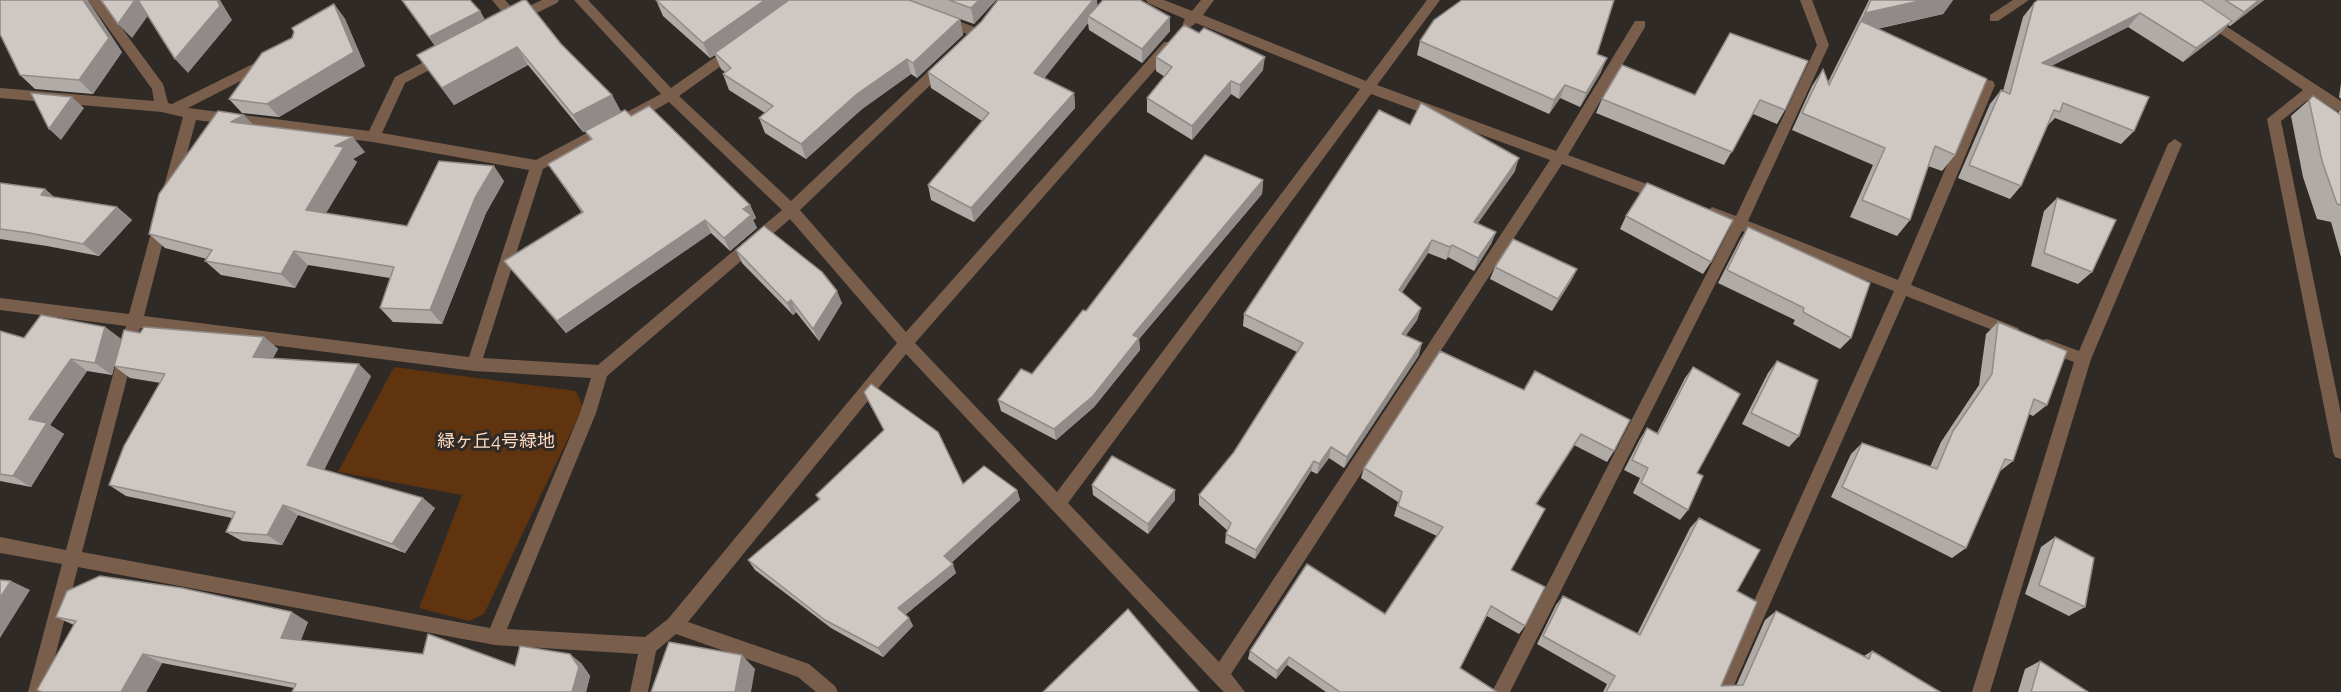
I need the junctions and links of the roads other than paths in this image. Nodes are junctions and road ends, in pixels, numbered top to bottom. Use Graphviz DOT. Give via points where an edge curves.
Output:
graph roads {
  1 [pos="94,0"];
  2 [pos="498,0"];
  3 [pos="553,0"];
  4 [pos="580,0"];
  5 [pos="1152,0"];
  6 [pos="1208,0"];
  7 [pos="1434,0"];
  8 [pos="1806,0"];
  9 [pos="2023,0"];
  10 [pos="2177,0"];
  11 [pos="933,16"];
  12 [pos="1194,17"];
  13 [pos="1994,18"];
  14 [pos="1640,24"];
  15 [pos="977,33"];
  16 [pos="748,41"];
  17 [pos="452,52"];
  18 [pos="276,57"];
  19 [pos="952,57"];
  20 [pos="1988,85"];
  21 [pos="1370,88"];
  22 [pos="2312,90"];
  23 [pos="0,93"];
  24 [pos="670,95"];
  25 [pos="168,108"];
  26 [pos="2341,108"];
  27 [pos="191,114"];
  28 [pos="373,137"];
  29 [pos="2175,144"];
  30 [pos="1558,159"];
  31 [pos="537,166"];
  32 [pos="1676,200"];
  33 [pos="1697,207"];
  34 [pos="791,210"];
  35 [pos="1740,222"];
  36 [pos="1902,289"];
  37 [pos="0,304"];
  38 [pos="134,322"];
  39 [pos="906,343"];
  40 [pos="2083,359"];
  41 [pos="474,364"];
  42 [pos="601,372"];
  43 [pos="2341,452"];
  44 [pos="1059,502"];
  45 [pos="0,545"];
  46 [pos="72,556"];
  47 [pos="674,625"];
  48 [pos="495,637"];
  49 [pos="648,646"];
  50 [pos="1220,676"];
  51 [pos="37,692"];
  52 [pos="639,692"];
  53 [pos="829,692"];
  54 [pos="1236,692"];
  55 [pos="1501,692"];
  56 [pos="1722,692"];
  57 [pos="1981,692"];
  1 -- 25 [label="street" via="158,88"];
  2 -- 3 [label="street" via="509,21"];
  4 -- 24 [label="street"];
  5 -- 12 [label="street"];
  6 -- 12 [label="street"];
  7 -- 21 [label="street"];
  8 -- 35 [label="street" via="1823,45"];
  9 -- 13 [label="street"];
  10 -- 22 [label="street"];
  11 -- 15 [label="street"];
  12 -- 21 [label="street"];
  12 -- 39 [label="street"];
  14 -- 30 [label="street"];
  16 -- 24 [label="street"];
  17 -- 28 [label="street" via="400,80"];
  18 -- 25 [label="street"];
  19 -- 34 [label="street"];
  20 -- 36 [label="street"];
  21 -- 30 [label="street"];
  21 -- 44 [label="street"];
  22 -- 26 [label="street"];
  22 -- 43 [label="street" via="2274,118"];
  23 -- 25 [label="street"];
  24 -- 31 [label="street"];
  24 -- 34 [label="street"];
  25 -- 27 [label="street"];
  27 -- 28 [label="street"];
  27 -- 38 [label="street"];
  28 -- 31 [label="street"];
  29 -- 40 [label="street"];
  30 -- 32 [label="street"];
  30 -- 50 [label="street"];
  31 -- 41 [label="street"];
  33 -- 35 [label="street"];
  34 -- 39 [label="street"];
  34 -- 42 [label="street"];
  35 -- 36 [label="street"];
  35 -- 55 [label="street"];
  36 -- 40 [label="street"];
  36 -- 56 [label="street"];
  37 -- 38 [label="street"];
  38 -- 41 [label="street"];
  38 -- 46 [label="street"];
  39 -- 44 [label="street"];
  39 -- 47 [label="street"];
  40 -- 57 [label="street"];
  41 -- 42 [label="street"];
  42 -- 48 [label="street" via="588,413"];
  44 -- 50 [label="street"];
  45 -- 46 [label="street"];
  46 -- 48 [label="street"];
  46 -- 51 [label="street"];
  47 -- 49 [label="street"];
  47 -- 53 [label="street" via="803,670"];
  48 -- 49 [label="street"];
  49 -- 52 [label="street"];
  50 -- 54 [label="street"];
}
